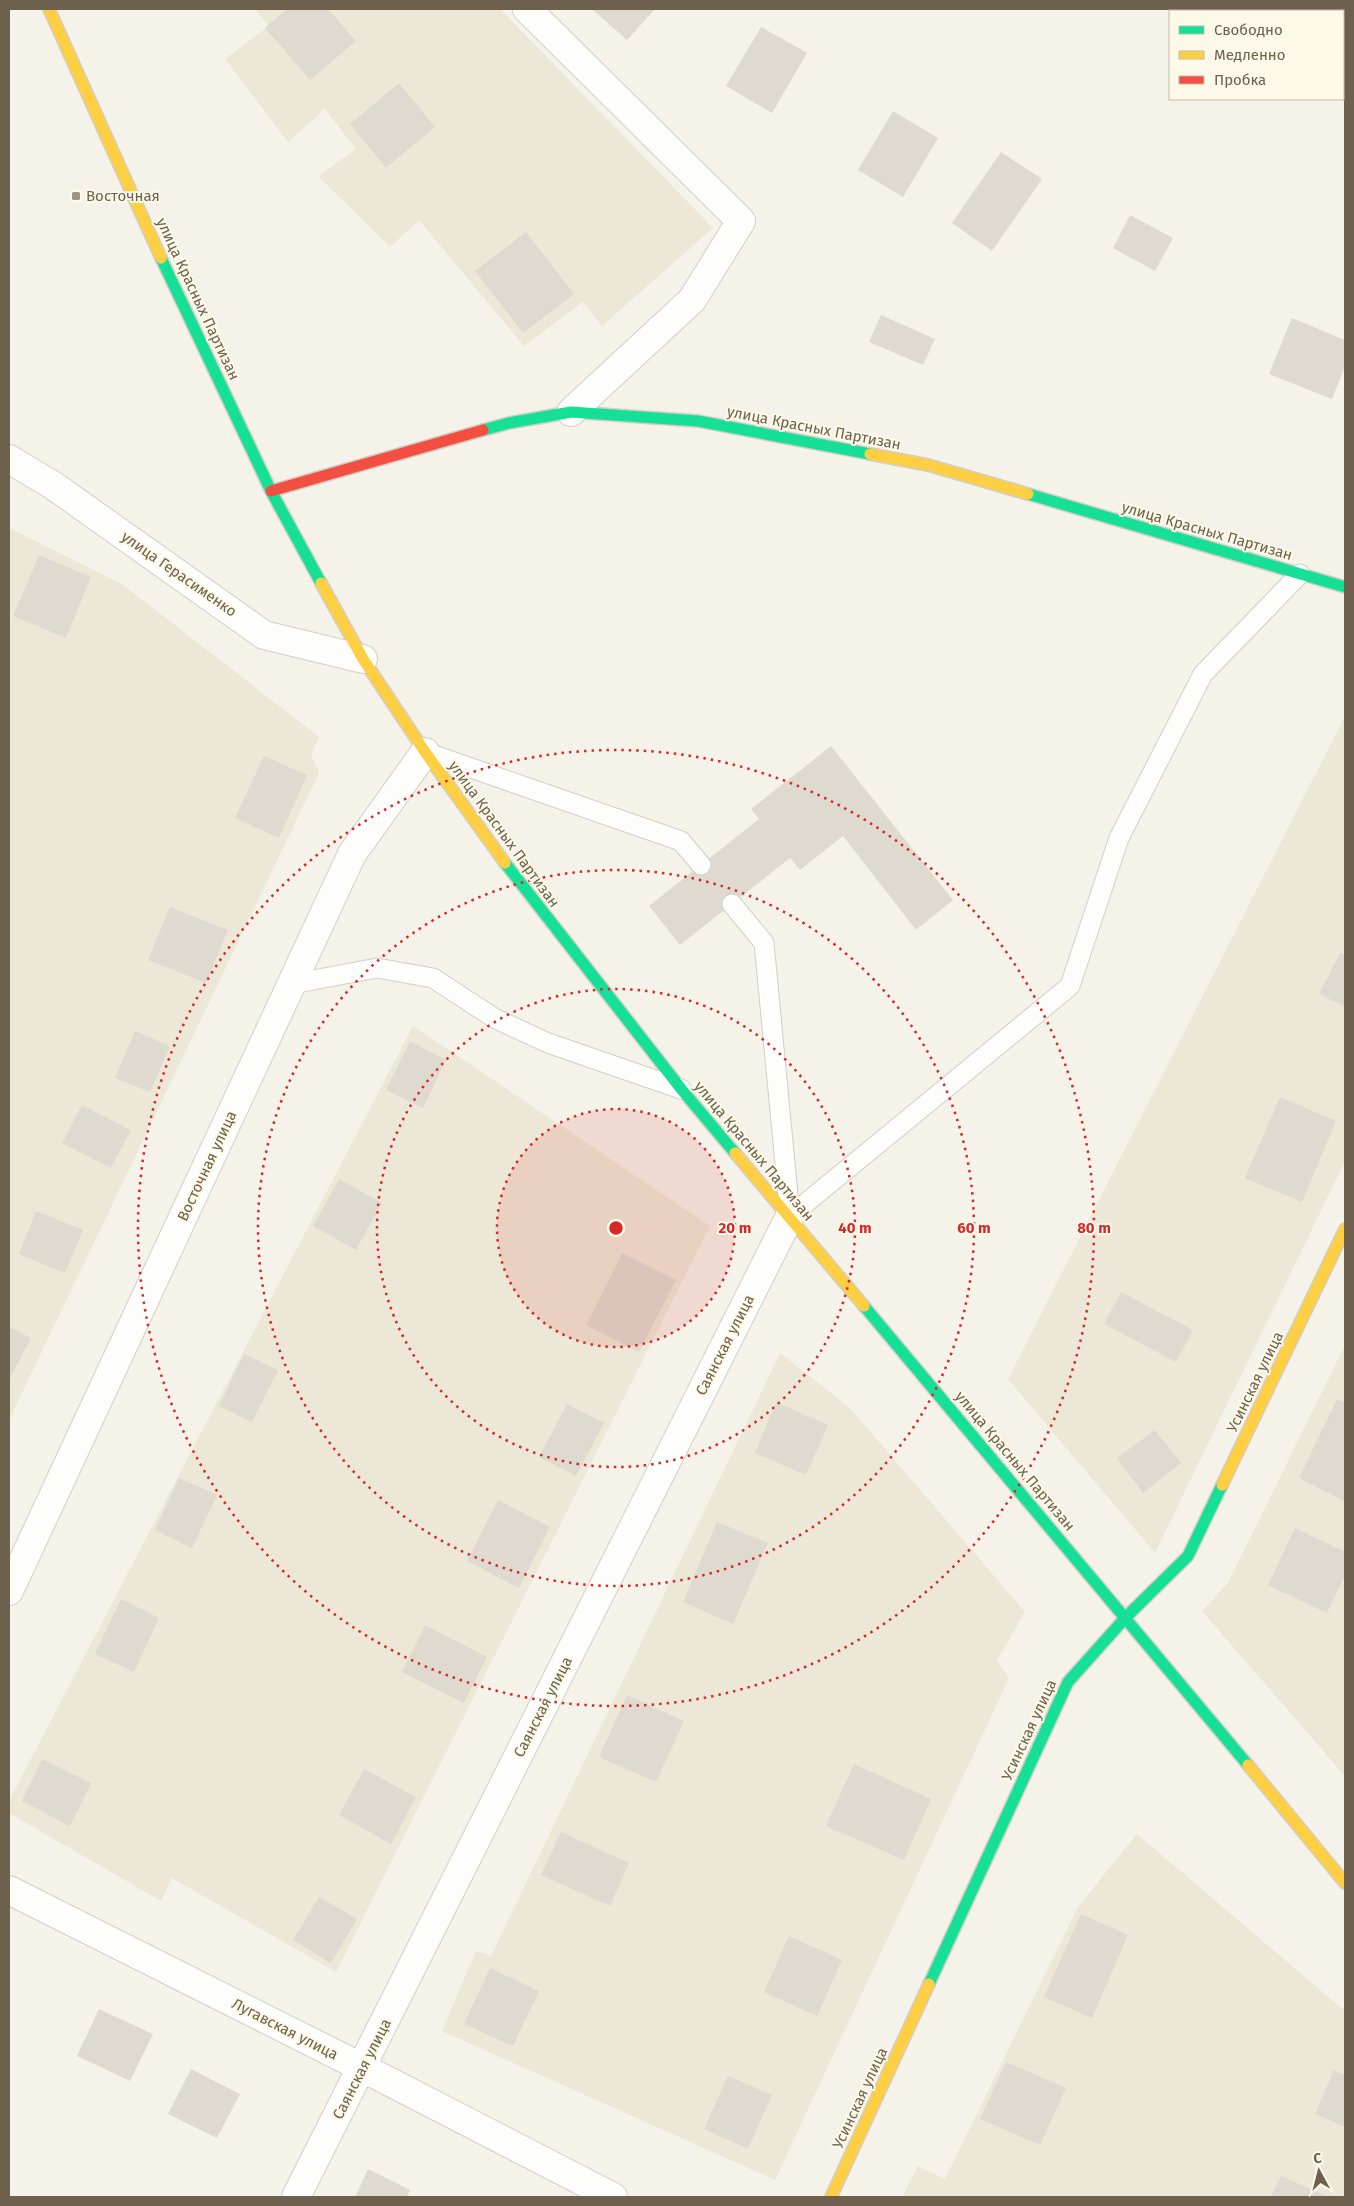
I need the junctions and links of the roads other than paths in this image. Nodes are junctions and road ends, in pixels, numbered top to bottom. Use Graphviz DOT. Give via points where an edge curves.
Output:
graph roads {
  1 [pos="50,9"];
  2 [pos="527,9"];
  3 [pos="571,412"];
  4 [pos="9,459"];
  5 [pos="271,491"];
  6 [pos="1300,574"];
  7 [pos="1345,587"];
  8 [pos="363,659"];
  9 [pos="425,752"];
  10 [pos="701,865"];
  11 [pos="732,904"];
  12 [pos="292,984"];
  13 [pos="682,1090"];
  14 [pos="790,1216"];
  15 [pos="1345,1229"];
  16 [pos="9,1591"];
  17 [pos="1126,1617"];
  18 [pos="1345,1883"];
  19 [pos="9,1890"];
  20 [pos="363,2068"];
  21 [pos="296,2197"];
  22 [pos="614,2197"];
  23 [pos="831,2197"];
  1 -- 5 [label="main road, улица Красных Партизан"];
  2 -- 3 [label="street" via="741,221 692,300"];
  3 -- 5 [label="main road, улица Красных Партизан" via="509,423"];
  3 -- 6 [label="main road, улица Красных Партизан" via="698,421 928,465"];
  4 -- 8 [label="street, улица Герасименко" via="54,486 264,635"];
  5 -- 8 [label="main road, улица Красных Партизан"];
  6 -- 7 [label="main road, улица Красных Партизан"];
  6 -- 14 [label="lane" via="1203,674 1120,838 1070,986"];
  8 -- 9 [label="main road, улица Красных Партизан"];
  9 -- 10 [label="lane" via="681,841"];
  9 -- 12 [label="street, Восточная улица" via="352,854"];
  9 -- 13 [label="main road, улица Красных Партизан" via="519,882"];
  11 -- 14 [label="lane" via="764,943"];
  12 -- 13 [label="lane" via="377,968 433,978 494,1018 548,1043"];
  12 -- 16 [label="street, Восточная улица"];
  13 -- 14 [label="main road, улица Красных Партизан"];
  14 -- 17 [label="main road, улица Красных Партизан"];
  14 -- 20 [label="street, Саянская улица"];
  15 -- 17 [label="main road, Усинская улица" via="1188,1556"];
  17 -- 18 [label="main road, улица Красных Партизан"];
  17 -- 23 [label="main road, Усинская улица" via="1068,1682"];
  19 -- 20 [label="street, Лугавская улица"];
  20 -- 21 [label="street, Саянская улица"];
  20 -- 22 [label="street, Лугавская улица"];
}
